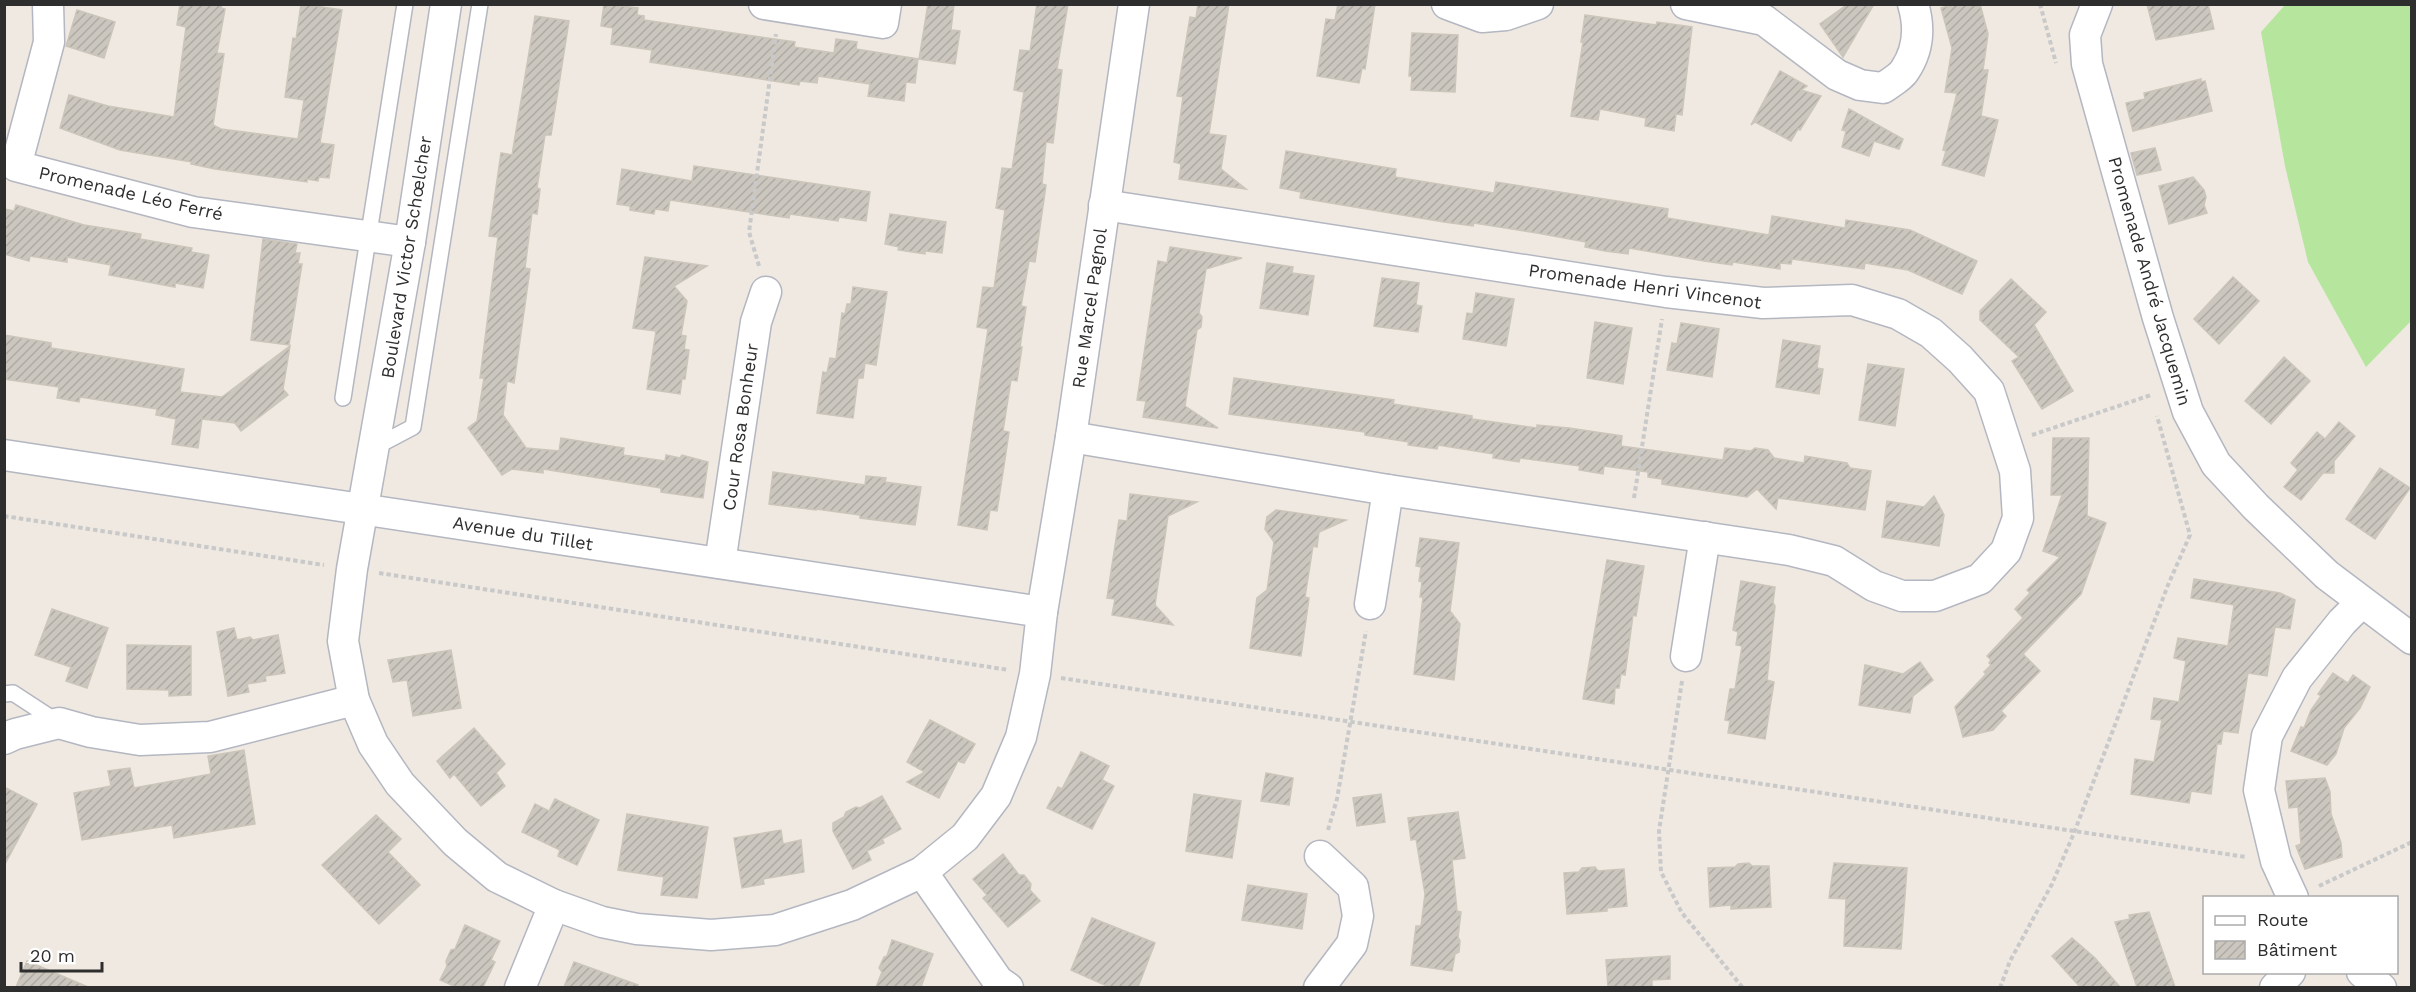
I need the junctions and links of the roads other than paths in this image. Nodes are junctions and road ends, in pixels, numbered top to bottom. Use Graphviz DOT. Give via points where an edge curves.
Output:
graph roads {
  1 [pos="48,4"];
  2 [pos="405,4"];
  3 [pos="446,4"];
  4 [pos="480,4"];
  5 [pos="886,4"];
  6 [pos="1134,4"];
  7 [pos="1447,4"];
  8 [pos="1538,4"];
  9 [pos="1686,4"];
  10 [pos="1913,4"];
  11 [pos="2097,4"];
  12 [pos="772,6"];
  13 [pos="1104,206"];
  14 [pos="369,236"];
  15 [pos="410,242"];
  16 [pos="766,292"];
  17 [pos="344,398"];
  18 [pos="1071,437"];
  19 [pos="375,447"];
  20 [pos="4,455"];
  21 [pos="1388,490"];
  22 [pos="364,509"];
  23 [pos="1704,537"];
  24 [pos="720,563"];
  25 [pos="2362,602"];
  26 [pos="1370,604"];
  27 [pos="1042,612"];
  28 [pos="2412,639"];
  29 [pos="1686,656"];
  30 [pos="4,694"];
  31 [pos="354,700"];
  32 [pos="59,723"];
  33 [pos="4,740"];
  34 [pos="1320,856"];
  35 [pos="922,872"];
  36 [pos="2304,892"];
  37 [pos="554,905"];
  38 [pos="2288,974"];
  39 [pos="2365,974"];
  40 [pos="1000,985"];
  41 [pos="520,987"];
  42 [pos="1319,987"];
  43 [pos="2275,987"];
  44 [pos="2382,987"];
  1 -- 14 [label="street, Promenade Léo Ferré" via="49,42 16,165 193,212"];
  2 -- 14 [label="lane"];
  3 -- 15 [label="street, Boulevard Victor Schœlcher"];
  4 -- 19 [label="lane" via="413,427"];
  5 -- 12 [label="street" via="883,22"];
  6 -- 13 [label="street, Rue Marcel Pagnol"];
  7 -- 8 [label="street" via="1482,17 1506,15"];
  9 -- 10 [label="street" via="1764,20 1837,75 1860,85 1883,88 1905,71 1914,51 1919,23"];
  11 -- 25 [label="street, Promenade André Jacquemin" via="2085,35 2087,64 2188,412 2216,464 2327,575"];
  13 -- 18 [label="street, Rue Marcel Pagnol"];
  13 -- 23 [label="street, Promenade Henri Vincenot" via="1666,292 1763,303 1852,300 1898,314 1931,333 1989,391 2015,471 2018,518 2006,551 1980,579 1935,596 1902,596 1874,586 1834,561"];
  14 -- 15 [label="street, Promenade Léo Ferré"];
  14 -- 17 [label="lane"];
  15 -- 19 [label="street, Boulevard Victor Schœlcher"];
  16 -- 24 [label="street, Cour Rosa Bonheur" via="756,322"];
  18 -- 21 [label="street, Promenade Henri Vincenot"];
  18 -- 27 [label="street, Rue Marcel Pagnol"];
  19 -- 22 [label="street, Boulevard Victor Schœlcher"];
  20 -- 22 [label="street, Avenue du Tillet"];
  21 -- 23 [label="street, Promenade Henri Vincenot"];
  21 -- 26 [label="street"];
  22 -- 24 [label="street, Avenue du Tillet"];
  22 -- 31 [label="street, Boulevard Victor Schœlcher" via="343,641"];
  23 -- 29 [label="street"];
  24 -- 27 [label="street, Avenue du Tillet"];
  25 -- 28 [label="street, Promenade André Jacquemin"];
  25 -- 36 [label="street" via="2297,678 2267,736 2259,790 2276,861"];
  27 -- 35 [label="street, Rue Marcel Pagnol" via="1022,737 996,796 965,837"];
  30 -- 32 [label="lane" via="13,693"];
  31 -- 32 [label="street" via="210,737 140,740"];
  31 -- 37 [label="street, Boulevard Victor Schœlcher" via="373,744 400,784 454,842 497,877"];
  32 -- 33 [label="street"];
  34 -- 42 [label="street" via="1353,887 1358,916 1352,944"];
  35 -- 37 [label="street, Rue Marcel Pagnol" via="852,904 775,930 711,934 637,929"];
  35 -- 40 [label="street"];
  37 -- 41 [label="street"];
  38 -- 43 [label="street"];
  39 -- 44 [label="street"];
}
